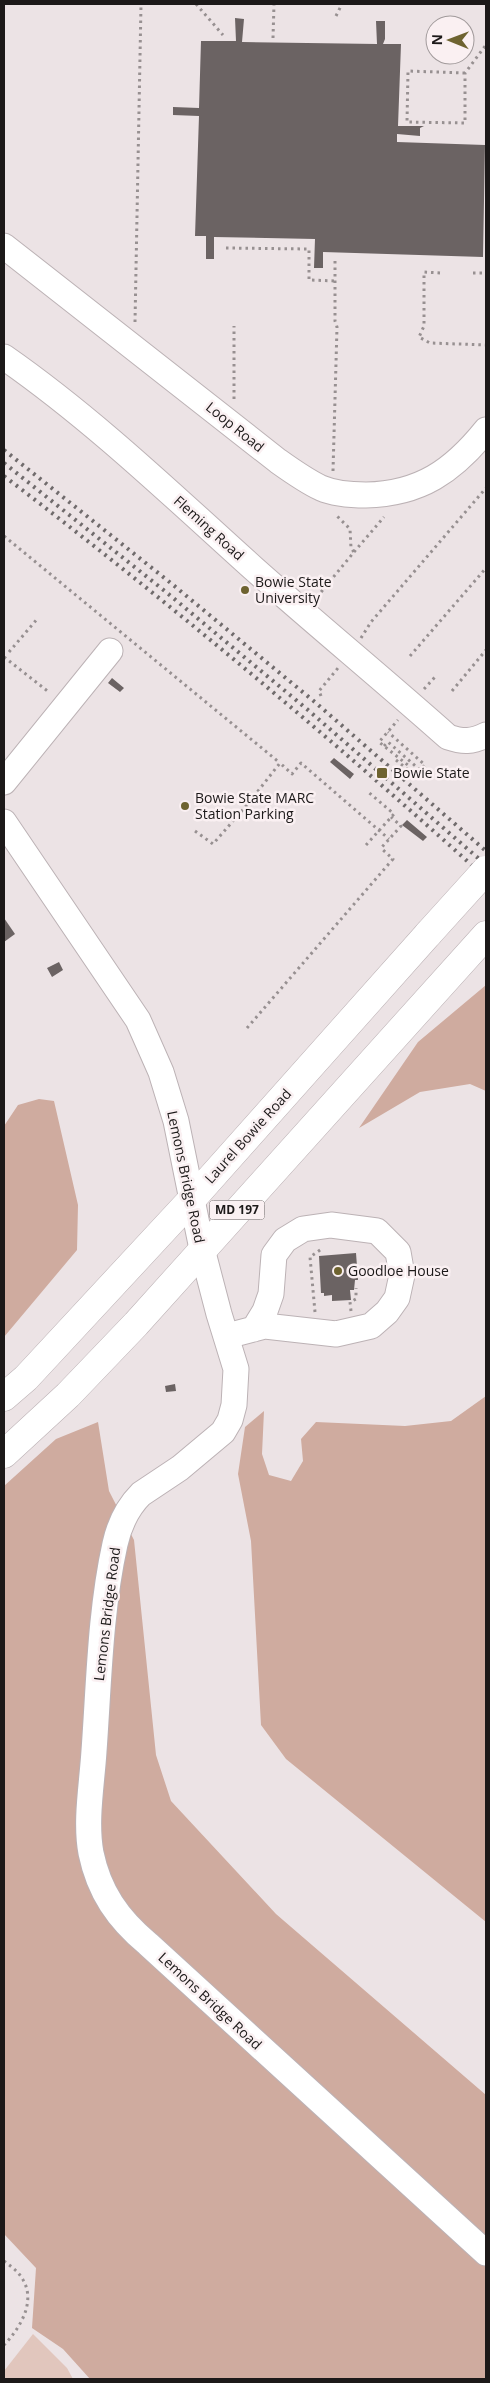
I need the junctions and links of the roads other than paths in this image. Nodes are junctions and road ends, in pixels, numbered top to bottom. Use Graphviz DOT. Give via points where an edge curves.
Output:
graph roads {
  1 [pos="4,246"];
  2 [pos="4,357"];
  3 [pos="486,430"];
  4 [pos="118,641"];
  5 [pos="486,734"];
  6 [pos="4,782"];
  7 [pos="4,822"];
  8 [pos="486,870"];
  9 [pos="486,935"];
  10 [pos="193,1198"];
  11 [pos="202,1249"];
  12 [pos="254,1329"];
  13 [pos="227,1336"];
  14 [pos="4,1397"];
  15 [pos="4,1454"];
  16 [pos="486,2253"];
  1 -- 3 [label="street, Loop Road" via="278,462 332,491 340,494 386,494 420,485 458,460"];
  2 -- 5 [label="street, Fleming Road" via="114,443 448,737 463,742"];
  4 -- 6 [label="street"];
  7 -- 10 [label="street, Lemons Bridge Road" via="138,1020 161,1072"];
  8 -- 10 [label="main road, Laurel Bowie Road / MD 197, bridge"];
  9 -- 11 [label="main road, MD 197"];
  10 -- 11 [label="street, Lemons Bridge Road"];
  10 -- 14 [label="main road, Laurel Bowie Road / MD 197" via="26,1378"];
  11 -- 13 [label="street, Lemons Bridge Road" via="218,1314"];
  11 -- 15 [label="main road, MD 197" via="68,1395"];
  12 -- 12 [label="street" via="271,1294 274,1255 285,1240 303,1229 331,1226 377,1231 398,1252 402,1275 397,1298 371,1326 336,1334 265,1326"];
  12 -- 13 [label="street"];
  13 -- 16 [label="street, Lemons Bridge Road" via="236,1369 230,1420 223,1432 203,1450 132,1503 115,1543 102,1627 88,1835 95,1868 106,1895 128,1927"];
}
